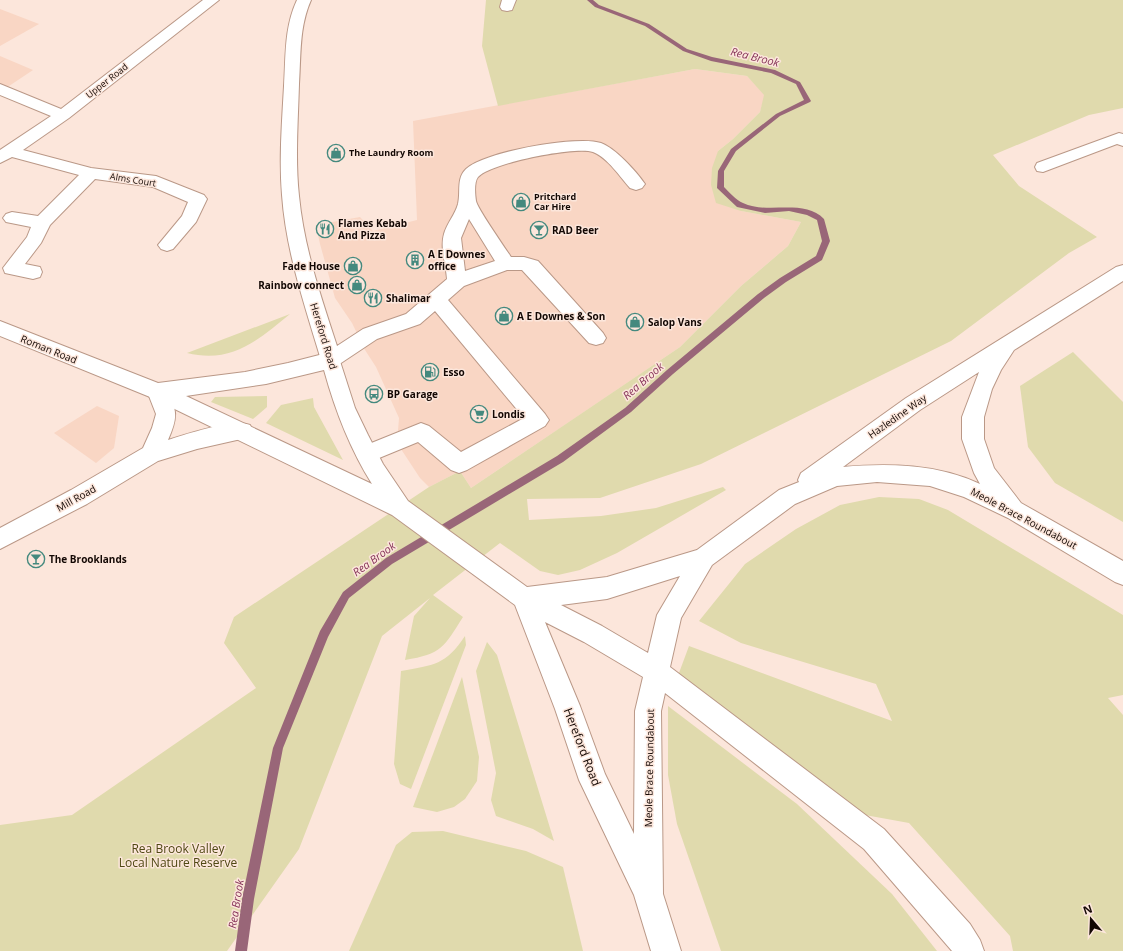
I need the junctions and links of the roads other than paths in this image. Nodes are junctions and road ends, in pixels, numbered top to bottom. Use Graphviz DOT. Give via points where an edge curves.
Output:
graph roads {
  1 [pos="212,0"];
  2 [pos="304,0"];
  3 [pos="0,89"];
  4 [pos="63,115"];
  5 [pos="1123,141"];
  6 [pos="6,155"];
  7 [pos="1043,167"];
  8 [pos="91,173"];
  9 [pos="636,184"];
  10 [pos="467,202"];
  11 [pos="12,218"];
  12 [pos="42,222"];
  13 [pos="167,245"];
  14 [pos="506,264"];
  15 [pos="33,272"];
  16 [pos="1123,272"];
  17 [pos="457,281"];
  18 [pos="436,299"];
  19 [pos="0,328"];
  20 [pos="596,338"];
  21 [pos="1011,342"];
  22 [pos="331,360"];
  23 [pos="157,391"];
  24 [pos="242,431"];
  25 [pos="151,454"];
  26 [pos="367,454"];
  27 [pos="787,497"];
  28 [pos="400,508"];
  29 [pos="1016,512"];
  30 [pos="0,539"];
  31 [pos="704,558"];
  32 [pos="1123,574"];
  33 [pos="524,598"];
  34 [pos="657,672"];
  35 [pos="648,894"];
  36 [pos="666,951"];
  37 [pos="969,951"];
  1 -- 4 [label="main road, Upper Road"];
  2 -- 22 [label="main road, Hereford Road" via="294,35 288,147 292,210 299,252"];
  3 -- 4 [label="main road"];
  4 -- 6 [label="main road, Upper Road"];
  5 -- 7 [label="main road" via="1119,138"];
  6 -- 8 [label="main road, Alms Court"];
  8 -- 12 [label="main road"];
  8 -- 13 [label="main road, Alms Court" via="156,182 198,199 190,218"];
  9 -- 10 [label="main road" via="605,152 595,147 568,147 481,165 466,183"];
  10 -- 14 [label="main road"];
  10 -- 17 [label="main road" via="452,238"];
  11 -- 12 [label="main road"];
  12 -- 15 [label="main road" via="35,239 12,268"];
  14 -- 17 [label="main road"];
  14 -- 20 [label="main road" via="531,266"];
  16 -- 21 [label="main road, Hazledine Way"];
  17 -- 18 [label="main road"];
  18 -- 22 [label="main road" via="413,319 370,334"];
  18 -- 26 [label="main road" via="538,420 459,464 421,432"];
  19 -- 23 [label="main road, Roman Road"];
  21 -- 27 [label="main road, Hazledine Way" via="913,404"];
  21 -- 29 [label="main road, Hazledine Way" via="992,366 982,389 973,417 973,439 985,473"];
  22 -- 23 [label="main road" via="264,378"];
  22 -- 26 [label="main road, Hereford Road" via="345,408"];
  23 -- 24 [label="main road, Roman Road"];
  23 -- 25 [label="main road" via="166,414 163,428"];
  24 -- 25 [label="main road, Mill Road" via="197,440"];
  24 -- 28 [label="main road, Roman Road"];
  25 -- 30 [label="main road, Mill Road" via="79,497"];
  26 -- 28 [label="main road, Hereford Road"];
  27 -- 29 [label="main road, Meole Brace Roundabout" via="835,477 878,473 930,477 970,489"];
  27 -- 31 [label="main road, Meole Brace Roundabout"];
  28 -- 33 [label="main road, Hereford Road"];
  29 -- 32 [label="main road, Meole Brace Roundabout"];
  31 -- 33 [label="main road" via="607,588"];
  31 -- 34 [label="main road, Meole Brace Roundabout" via="669,615"];
  33 -- 34 [label="main road" via="593,634"];
  33 -- 35 [label="main road, Hereford Road" via="593,780"];
  34 -- 35 [label="main road, Meole Brace Roundabout" via="648,711"];
  34 -- 37 [label="main road" via="874,839 959,936"];
  35 -- 36 [label="main road, Meole Brace Roundabout"];
}
